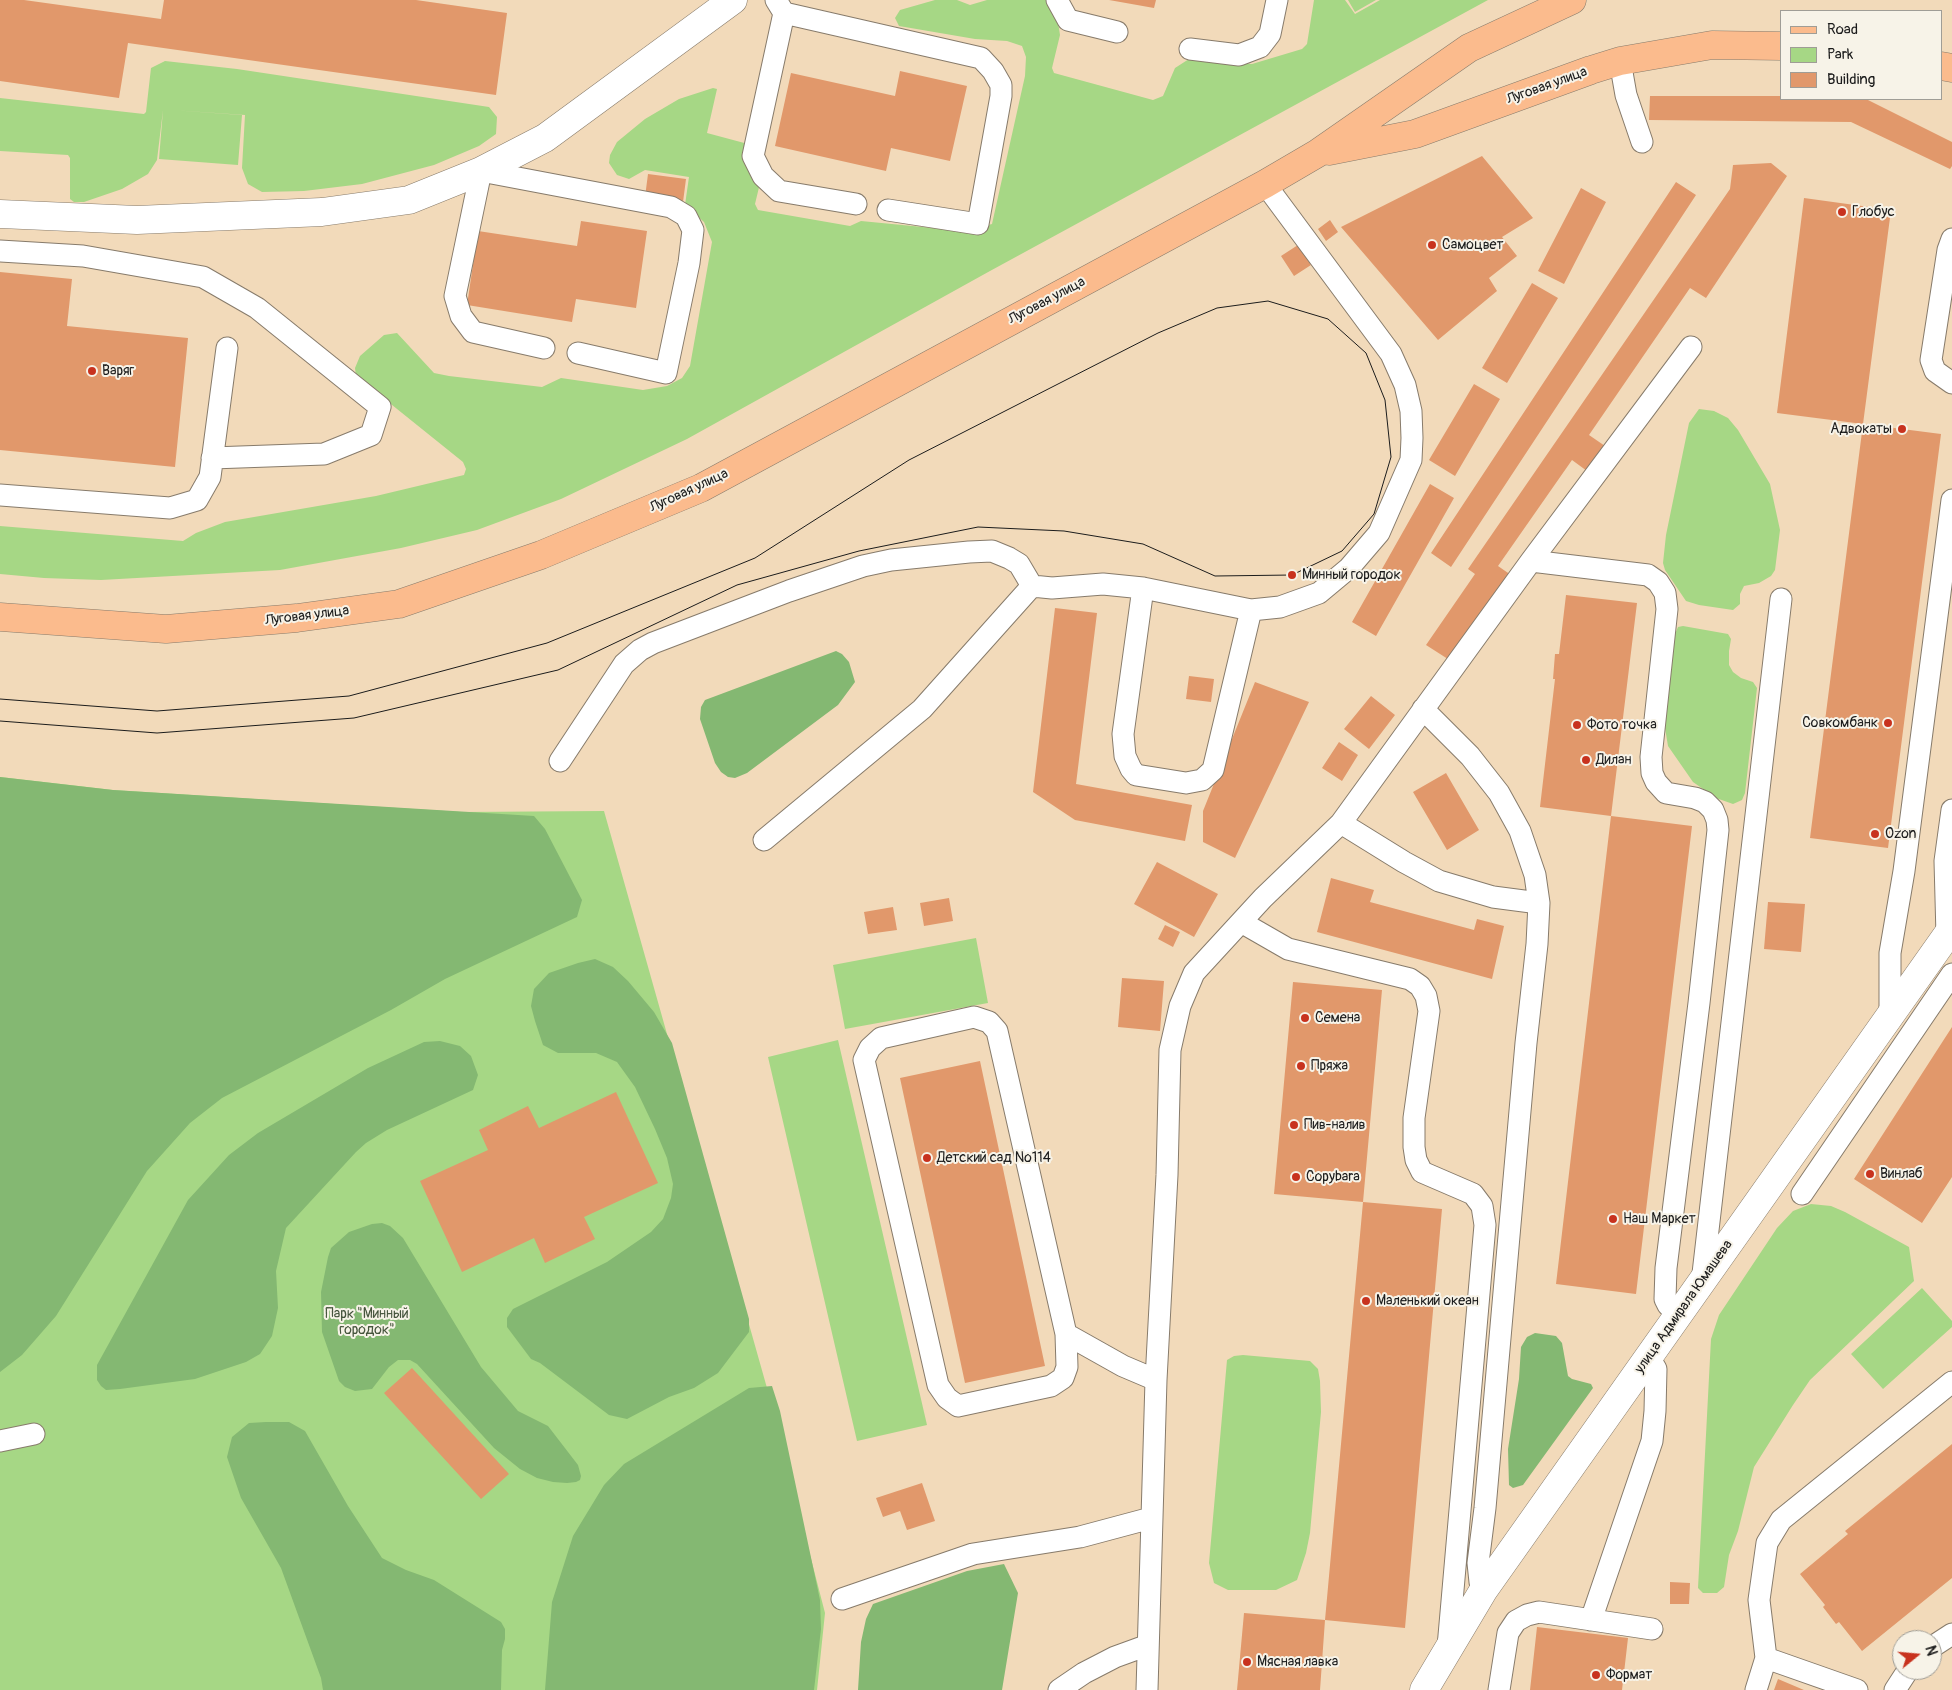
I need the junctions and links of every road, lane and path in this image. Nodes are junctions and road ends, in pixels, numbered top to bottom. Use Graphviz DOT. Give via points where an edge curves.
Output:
graph roads {
  1 [pos="733,0"];
  2 [pos="1057,0"];
  3 [pos="1277,0"];
  4 [pos="1572,0"];
  5 [pos="780,6"];
  6 [pos="1117,32"];
  7 [pos="1780,46"];
  8 [pos="1190,49"];
  9 [pos="1620,62"];
  10 [pos="1642,142"];
  11 [pos="1318,153"];
  12 [pos="481,171"];
  13 [pos="1265,184"];
  14 [pos="856,204"];
  15 [pos="888,210"];
  16 [pos="0,214"];
  17 [pos="1952,239"];
  18 [pos="0,251"];
  19 [pos="1691,347"];
  20 [pos="227,348"];
  21 [pos="544,348"];
  22 [pos="578,353"];
  23 [pos="1952,383"];
  24 [pos="212,458"];
  25 [pos="0,495"];
  26 [pos="1952,500"];
  27 [pos="1531,561"];
  28 [pos="1032,586"];
  29 [pos="1143,588"];
  30 [pos="1780,599"];
  31 [pos="1251,610"];
  32 [pos="0,617"];
  33 [pos="1423,709"];
  34 [pos="560,761"];
  35 [pos="1952,810"];
  36 [pos="1341,823"];
  37 [pos="764,840"];
  38 [pos="1539,903"];
  39 [pos="1241,922"];
  40 [pos="1950,934"];
  41 [pos="1952,974"];
  42 [pos="1890,1015"];
  43 [pos="1802,1194"];
  44 [pos="1702,1282"];
  45 [pos="1678,1316"];
  46 [pos="1066,1334"];
  47 [pos="1649,1357"];
  48 [pos="1156,1380"];
  49 [pos="1952,1382"];
  50 [pos="34,1434"];
  51 [pos="0,1441"];
  52 [pos="1151,1518"];
  53 [pos="1483,1591"];
  54 [pos="842,1598"];
  55 [pos="1591,1620"];
  56 [pos="1652,1629"];
  57 [pos="1148,1645"];
  58 [pos="1448,1650"];
  59 [pos="1766,1658"];
  60 [pos="1060,1690"];
  61 [pos="1147,1690"];
  62 [pos="1424,1690"];
  63 [pos="1499,1690"];
  64 [pos="1756,1690"];
  65 [pos="1857,1690"];
  1 -- 12 [label="street" via="545,138"];
  2 -- 6 [label="lane" via="1068,20"];
  3 -- 8 [label="lane" via="1270,34 1260,47 1239,55"];
  4 -- 11 [label="main road, Луговая улица" via="1469,48"];
  5 -- 14 [label="lane" via="753,156 763,176 779,190"];
  5 -- 15 [label="lane" via="981,58 994,71 1001,85 1001,96 978,224"];
  7 -- 9 [label="main road, Луговая улица" via="1712,45"];
  9 -- 10 [label="lane" via="1626,95"];
  9 -- 11 [label="main road, Луговая улица" via="1415,134"];
  11 -- 13 [label="main road, Луговая улица"];
  12 -- 16 [label="street" via="409,200 322,212 137,220"];
  12 -- 21 [label="lane" via="455,296 461,316 473,332"];
  12 -- 22 [label="lane" via="671,207 686,216 693,230 689,263 666,373"];
  13 -- 31 [label="lane" via="1391,354 1405,385 1411,411 1412,438 1411,460 1379,533 1349,568 1319,593 1280,607"];
  13 -- 32 [label="main road, Луговая улица" via="701,488 541,555 399,604 297,618 166,629"];
  17 -- 23 [label="lane" via="1931,360 1935,371"];
  18 -- 24 [label="lane" via="83,256 203,277 257,308 380,406 371,435 324,454"];
  19 -- 27 [label="lane"];
  20 -- 24 [label="lane"];
  24 -- 25 [label="lane" via="210,477 197,500 170,508"];
  26 -- 42 [label="lane" via="1904,870 1890,953"];
  27 -- 33 [label="lane"];
  27 -- 45 [label="lane" via="1648,575 1658,582 1666,594 1667,609 1652,773 1666,793 1705,802 1717,820 1699,1003 1666,1268 1665,1299"];
  28 -- 29 [label="lane" via="1052,588 1103,584"];
  28 -- 34 [label="lane" via="1019,564 992,551 890,560 789,591 640,650 624,664"];
  28 -- 37 [label="lane" via="922,709"];
  29 -- 31 [label="lane"];
  29 -- 31 [label="lane" via="1123,734 1125,756 1136,775 1186,783 1202,780 1213,770"];
  30 -- 44 [label="lane"];
  33 -- 36 [label="lane"];
  33 -- 38 [label="lane" via="1470,756 1499,793 1520,831 1535,875"];
  35 -- 40 [label="lane" via="1945,861"];
  36 -- 38 [label="lane" via="1440,881 1493,896"];
  36 -- 39 [label="lane"];
  38 -- 53 [label="lane" via="1478,1563"];
  39 -- 48 [label="lane" via="1194,973 1180,1006 1170,1050"];
  39 -- 58 [label="lane" via="1288,949 1410,979 1426,996 1429,1010 1414,1118 1416,1160 1422,1172 1473,1194 1482,1206 1485,1225"];
  40 -- 42 [label="street, улица Адмирала Юмашева"];
  41 -- 43 [label="lane"];
  42 -- 44 [label="street, улица Адмирала Юмашева"];
  44 -- 45 [label="street, улица Адмирала Юмашева"];
  45 -- 47 [label="street, улица Адмирала Юмашева"];
  46 -- 46 [label="lane" via="1068,1367 1063,1378 1050,1386 958,1406 942,1392 864,1060 870,1048 881,1038 974,1017 989,1022 997,1031"];
  46 -- 48 [label="lane" via="1123,1366"];
  47 -- 53 [label="street, улица Адмирала Юмашева"];
  47 -- 55 [label="lane" via="1656,1369 1652,1441"];
  48 -- 52 [label="lane"];
  49 -- 59 [label="lane" via="1781,1520 1767,1543 1759,1600"];
  50 -- 51 [label="lane"];
  52 -- 54 [label="lane" via="1080,1537 973,1554"];
  52 -- 57 [label="lane"];
  53 -- 58 [label="street, улица Адмирала Юмашева"];
  55 -- 56 [label="lane"];
  55 -- 63 [label="lane" via="1539,1612 1516,1621 1508,1633"];
  57 -- 60 [label="lane" via="1115,1657"];
  57 -- 61 [label="lane"];
  58 -- 62 [label="street, улица Адмирала Юмашева"];
  59 -- 64 [label="lane"];
  59 -- 65 [label="lane"];
}
